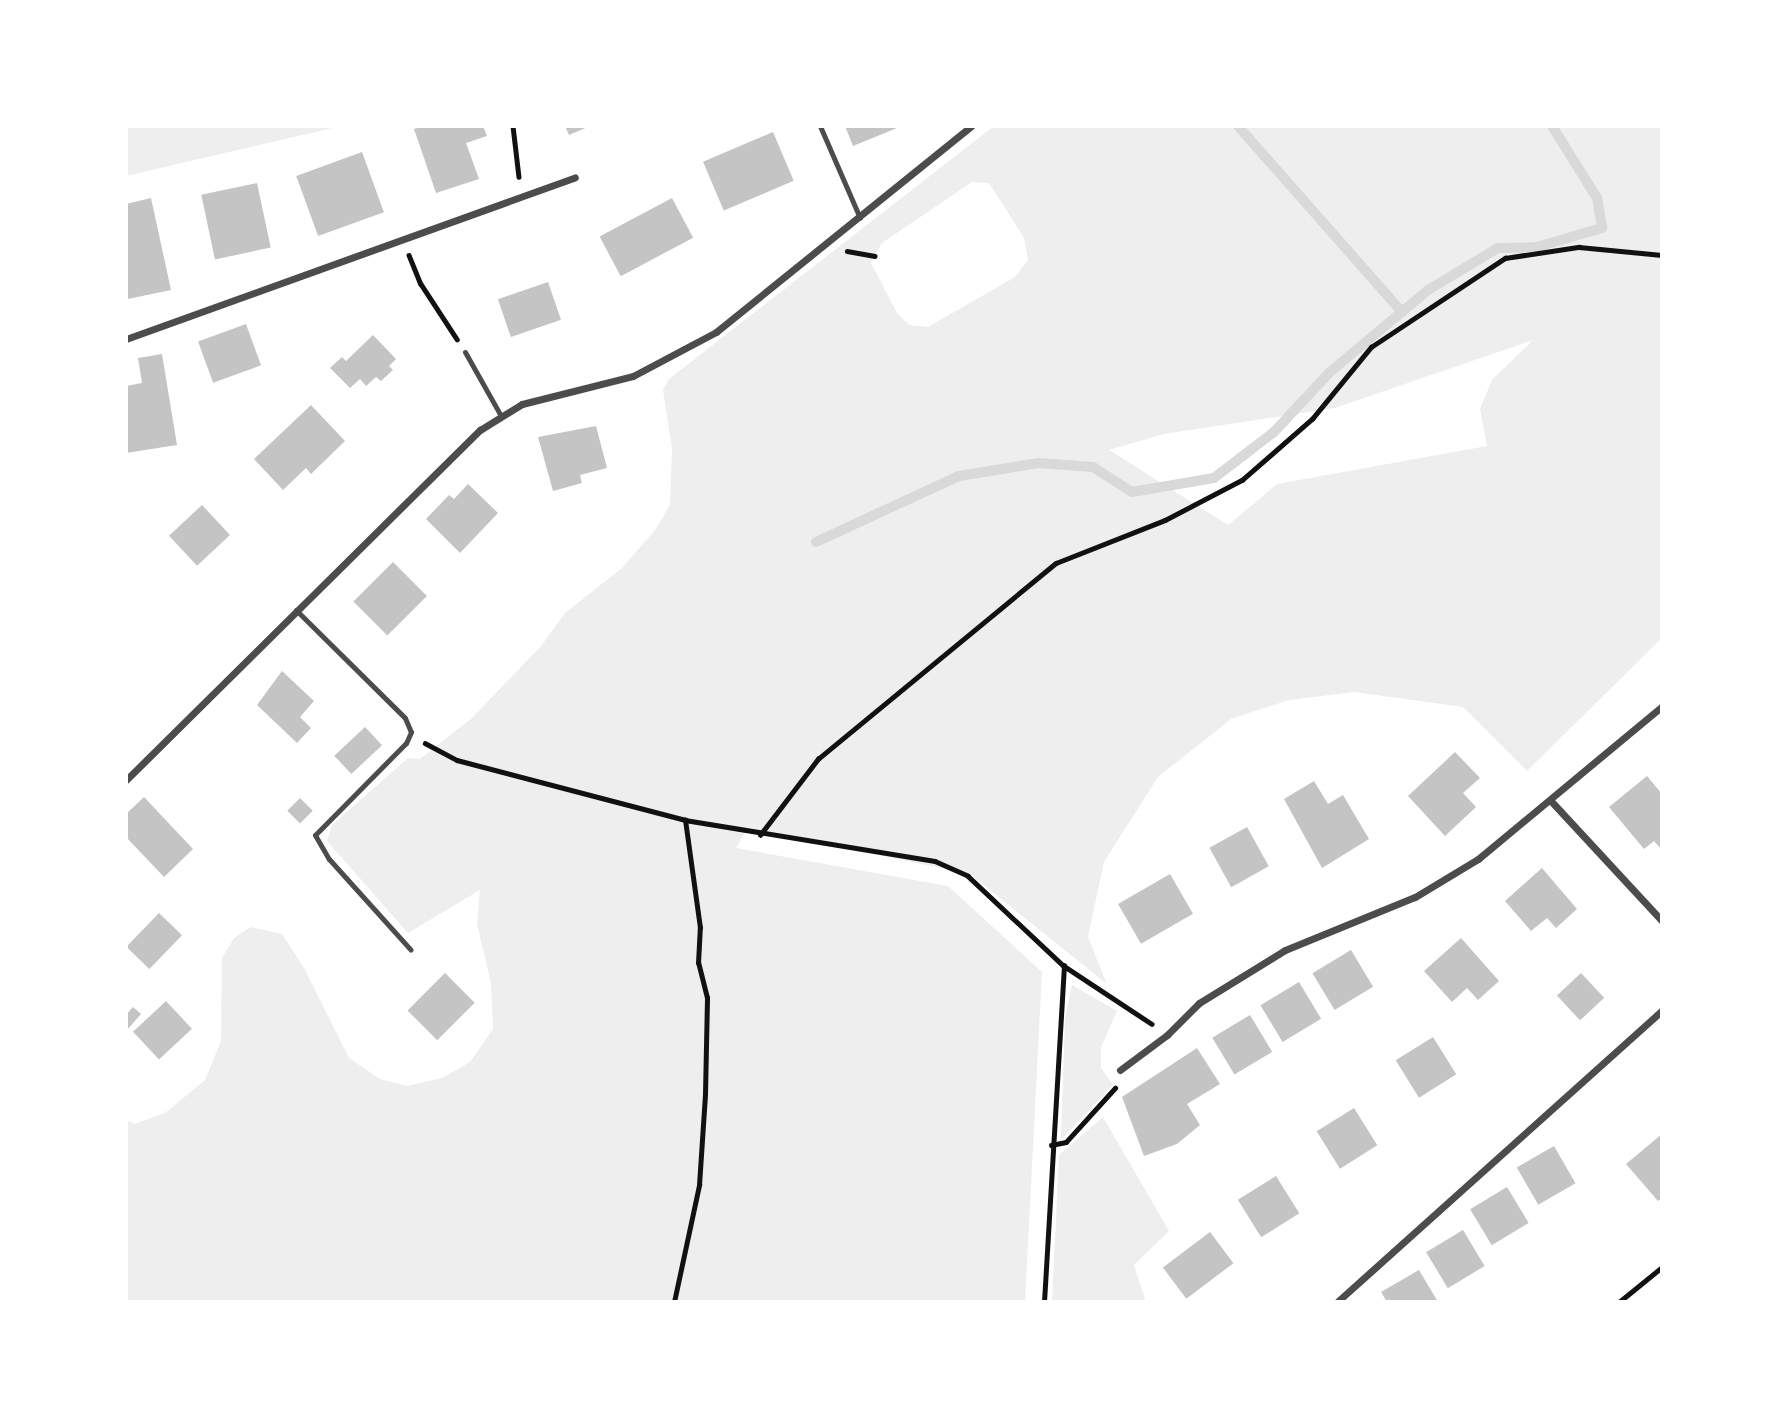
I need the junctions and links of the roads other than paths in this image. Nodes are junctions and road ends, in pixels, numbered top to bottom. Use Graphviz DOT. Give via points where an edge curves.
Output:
graph roads {
  1 [pos="820,126"];
  2 [pos="971,126"];
  3 [pos="575,177"];
  4 [pos="860,218"];
  5 [pos="126,339"];
  6 [pos="465,352"];
  7 [pos="500,414"];
  8 [pos="294,609"];
  9 [pos="1662,706"];
  10 [pos="126,780"];
  11 [pos="1551,801"];
  12 [pos="1662,921"];
  13 [pos="411,950"];
  14 [pos="1662,1010"];
  15 [pos="1120,1070"];
  16 [pos="1337,1302"];
  1 -- 4 [label="lane"];
  2 -- 4 [label="street"];
  3 -- 5 [label="street"];
  4 -- 7 [label="street" via="716,332 674,356 633,376 522,404"];
  6 -- 7 [label="lane"];
  7 -- 8 [label="street"];
  8 -- 10 [label="street"];
  8 -- 13 [label="lane" via="405,718 411,732 406,743 315,835 329,859"];
  9 -- 11 [label="street"];
  11 -- 12 [label="street"];
  11 -- 15 [label="street" via="1446,880 1285,950 1199,1003 1167,1035"];
  14 -- 16 [label="street"];
}
